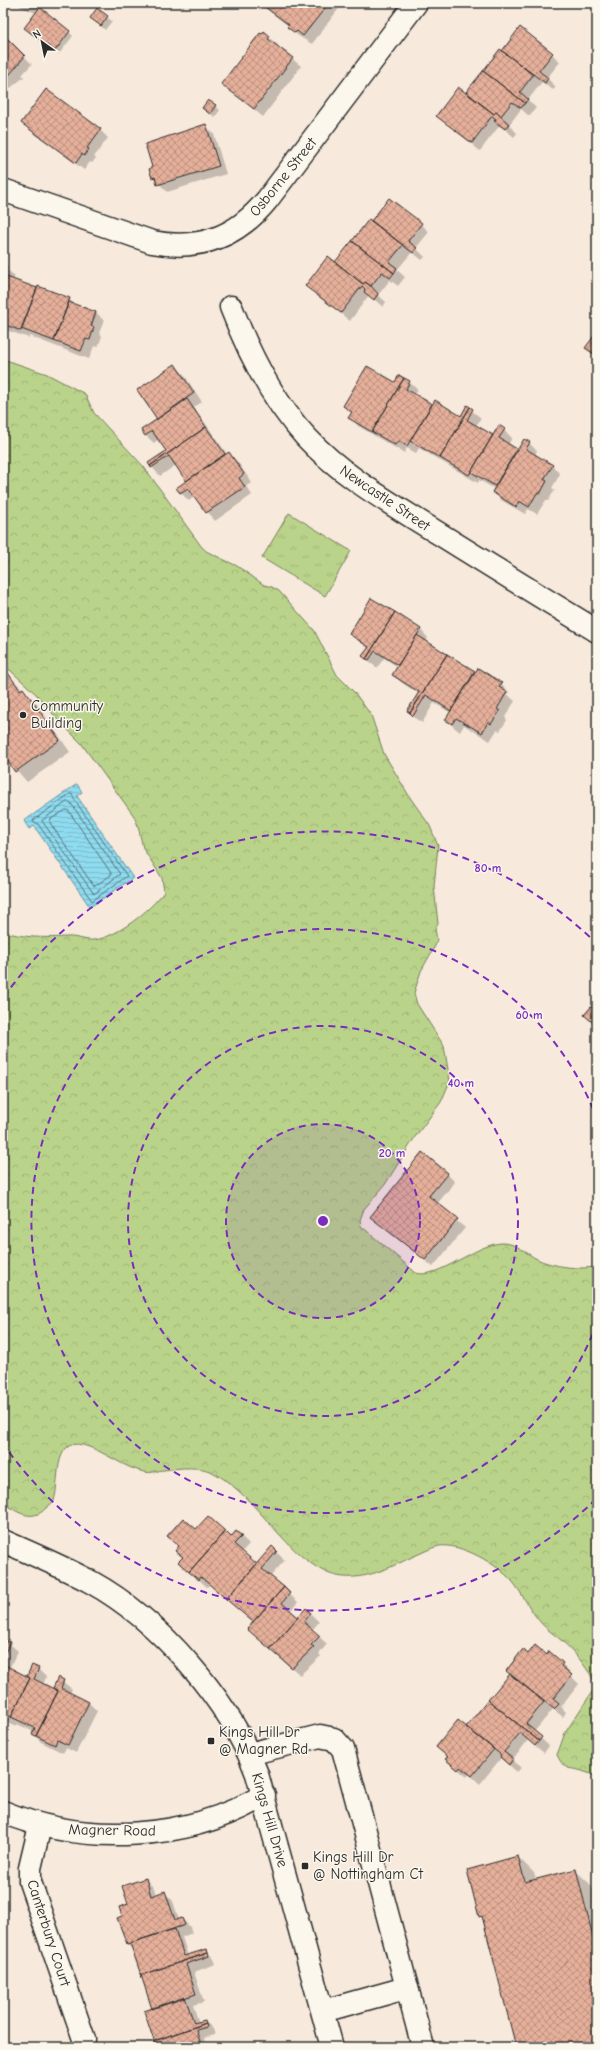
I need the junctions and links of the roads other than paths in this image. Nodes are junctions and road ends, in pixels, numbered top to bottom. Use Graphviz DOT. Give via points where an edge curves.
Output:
graph roads {
  1 [pos="416,3"];
  2 [pos="3,190"];
  3 [pos="231,307"];
  4 [pos="597,631"];
  5 [pos="3,1541"];
  6 [pos="249,1754"];
  7 [pos="264,1795"];
  8 [pos="3,1812"];
  9 [pos="40,1826"];
  10 [pos="406,1988"];
  11 [pos="322,2011"];
  12 [pos="84,2039"];
  13 [pos="332,2047"];
  14 [pos="423,2047"];
  1 -- 2 [label="street, Osborne Street" via="258,212 238,228 222,236 187,246 152,242"];
  3 -- 4 [label="street, Newcastle Street" via="264,380 293,422 319,450 369,490"];
  5 -- 6 [label="street, Kings Hill Drive" via="92,1582 153,1627 181,1654 208,1688"];
  6 -- 7 [label="street, Kings Hill Drive"];
  6 -- 10 [label="street" via="320,1736 338,1742 345,1754"];
  7 -- 9 [label="street, Magner Road" via="218,1818 174,1829 99,1833"];
  7 -- 11 [label="street, Kings Hill Drive"];
  8 -- 9 [label="street, Magner Road"];
  9 -- 12 [label="street, Canterbury Court" via="30,1868 30,1882"];
  10 -- 11 [label="street"];
  10 -- 14 [label="street"];
  11 -- 13 [label="street, Kings Hill Drive"];
}
